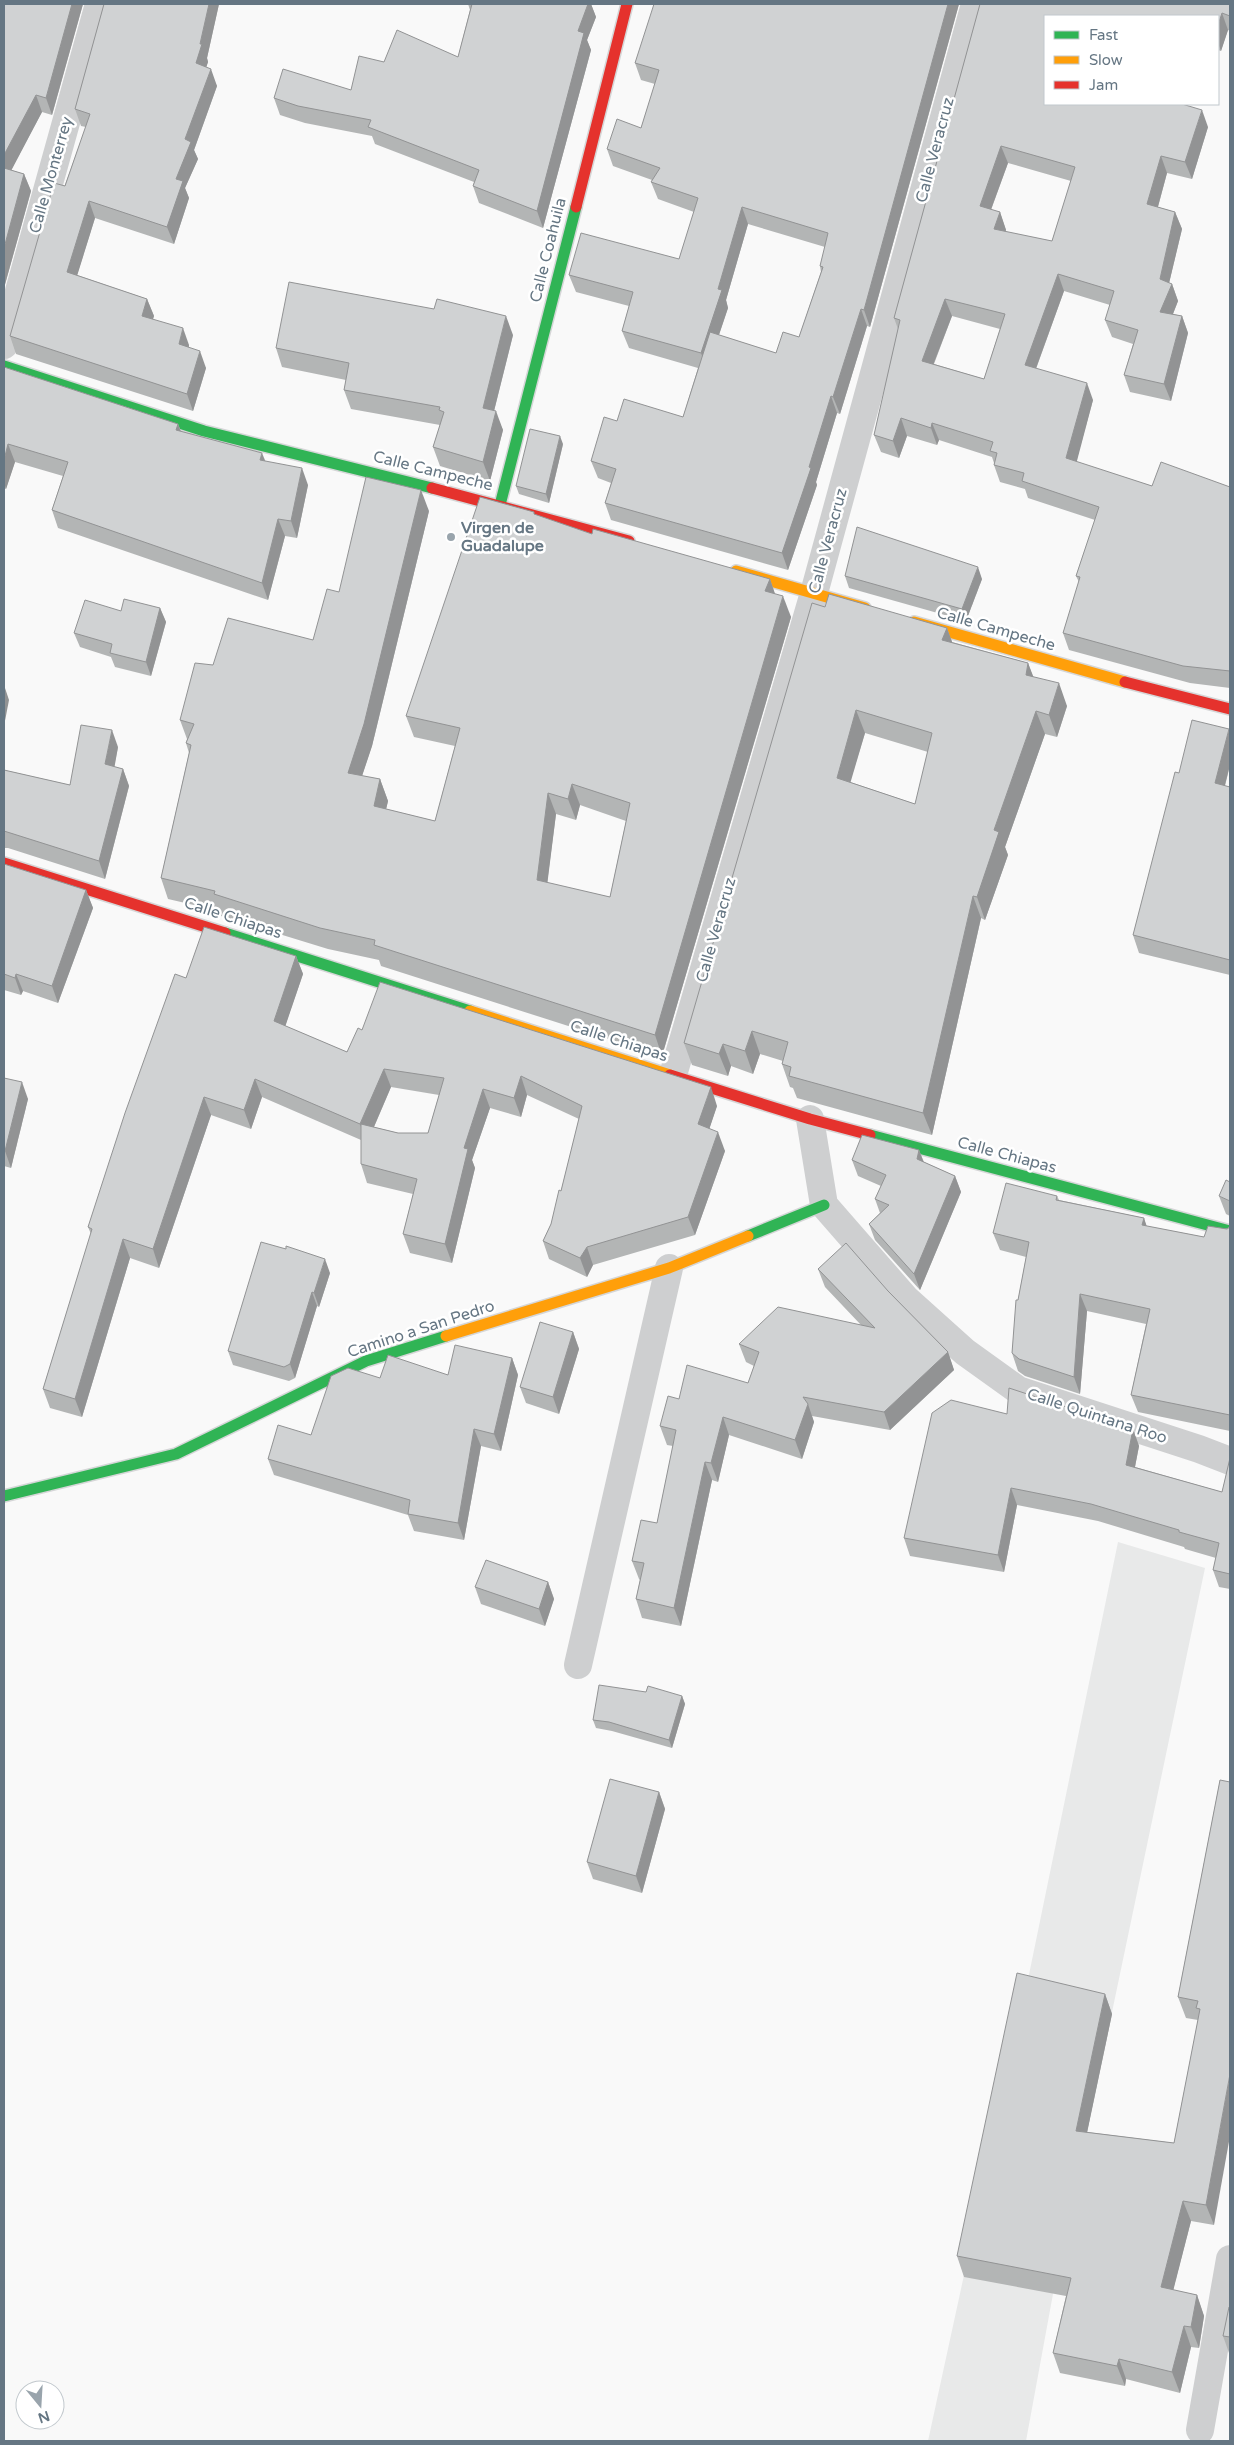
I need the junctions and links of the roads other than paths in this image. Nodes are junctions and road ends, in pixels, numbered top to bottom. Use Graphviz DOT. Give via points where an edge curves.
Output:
graph roads {
  1 [pos="99,4"];
  2 [pos="627,4"];
  3 [pos="975,4"];
  4 [pos="4,345"];
  5 [pos="4,366"];
  6 [pos="500,505"];
  7 [pos="642,545"];
  8 [pos="728,569"];
  9 [pos="814,593"];
  10 [pos="880,612"];
  11 [pos="899,618"];
  12 [pos="1230,709"];
  13 [pos="4,862"];
  14 [pos="673,1075"];
  15 [pos="810,1119"];
  16 [pos="824,1205"];
  17 [pos="1230,1231"];
  18 [pos="669,1268"];
  19 [pos="1230,1462"];
  20 [pos="4,1496"];
  21 [pos="578,1666"];
  22 [pos="1230,2259"];
  23 [pos="1200,2430"];
  1 -- 4 [label="street, Calle Monterrey"];
  2 -- 6 [label="street, Calle Coahuila"];
  3 -- 9 [label="street, Calle Veracruz"];
  5 -- 6 [label="street, Calle Campeche" via="204,430"];
  6 -- 7 [label="street, Calle Campeche"];
  8 -- 9 [label="street"];
  9 -- 10 [label="street"];
  9 -- 14 [label="street, Calle Veracruz"];
  11 -- 12 [label="street, Calle Campeche" via="1166,694"];
  13 -- 14 [label="street, Calle Chiapas"];
  14 -- 15 [label="street, Calle Chiapas"];
  15 -- 16 [label="street"];
  15 -- 17 [label="street, Calle Chiapas"];
  16 -- 18 [label="street, Camino a San Pedro"];
  16 -- 19 [label="street, Calle Quintana Roo" via="906,1299 964,1352 1018,1390"];
  18 -- 20 [label="street, Camino a San Pedro" via="366,1361 176,1454"];
  18 -- 21 [label="street"];
  22 -- 23 [label="street"];
}
